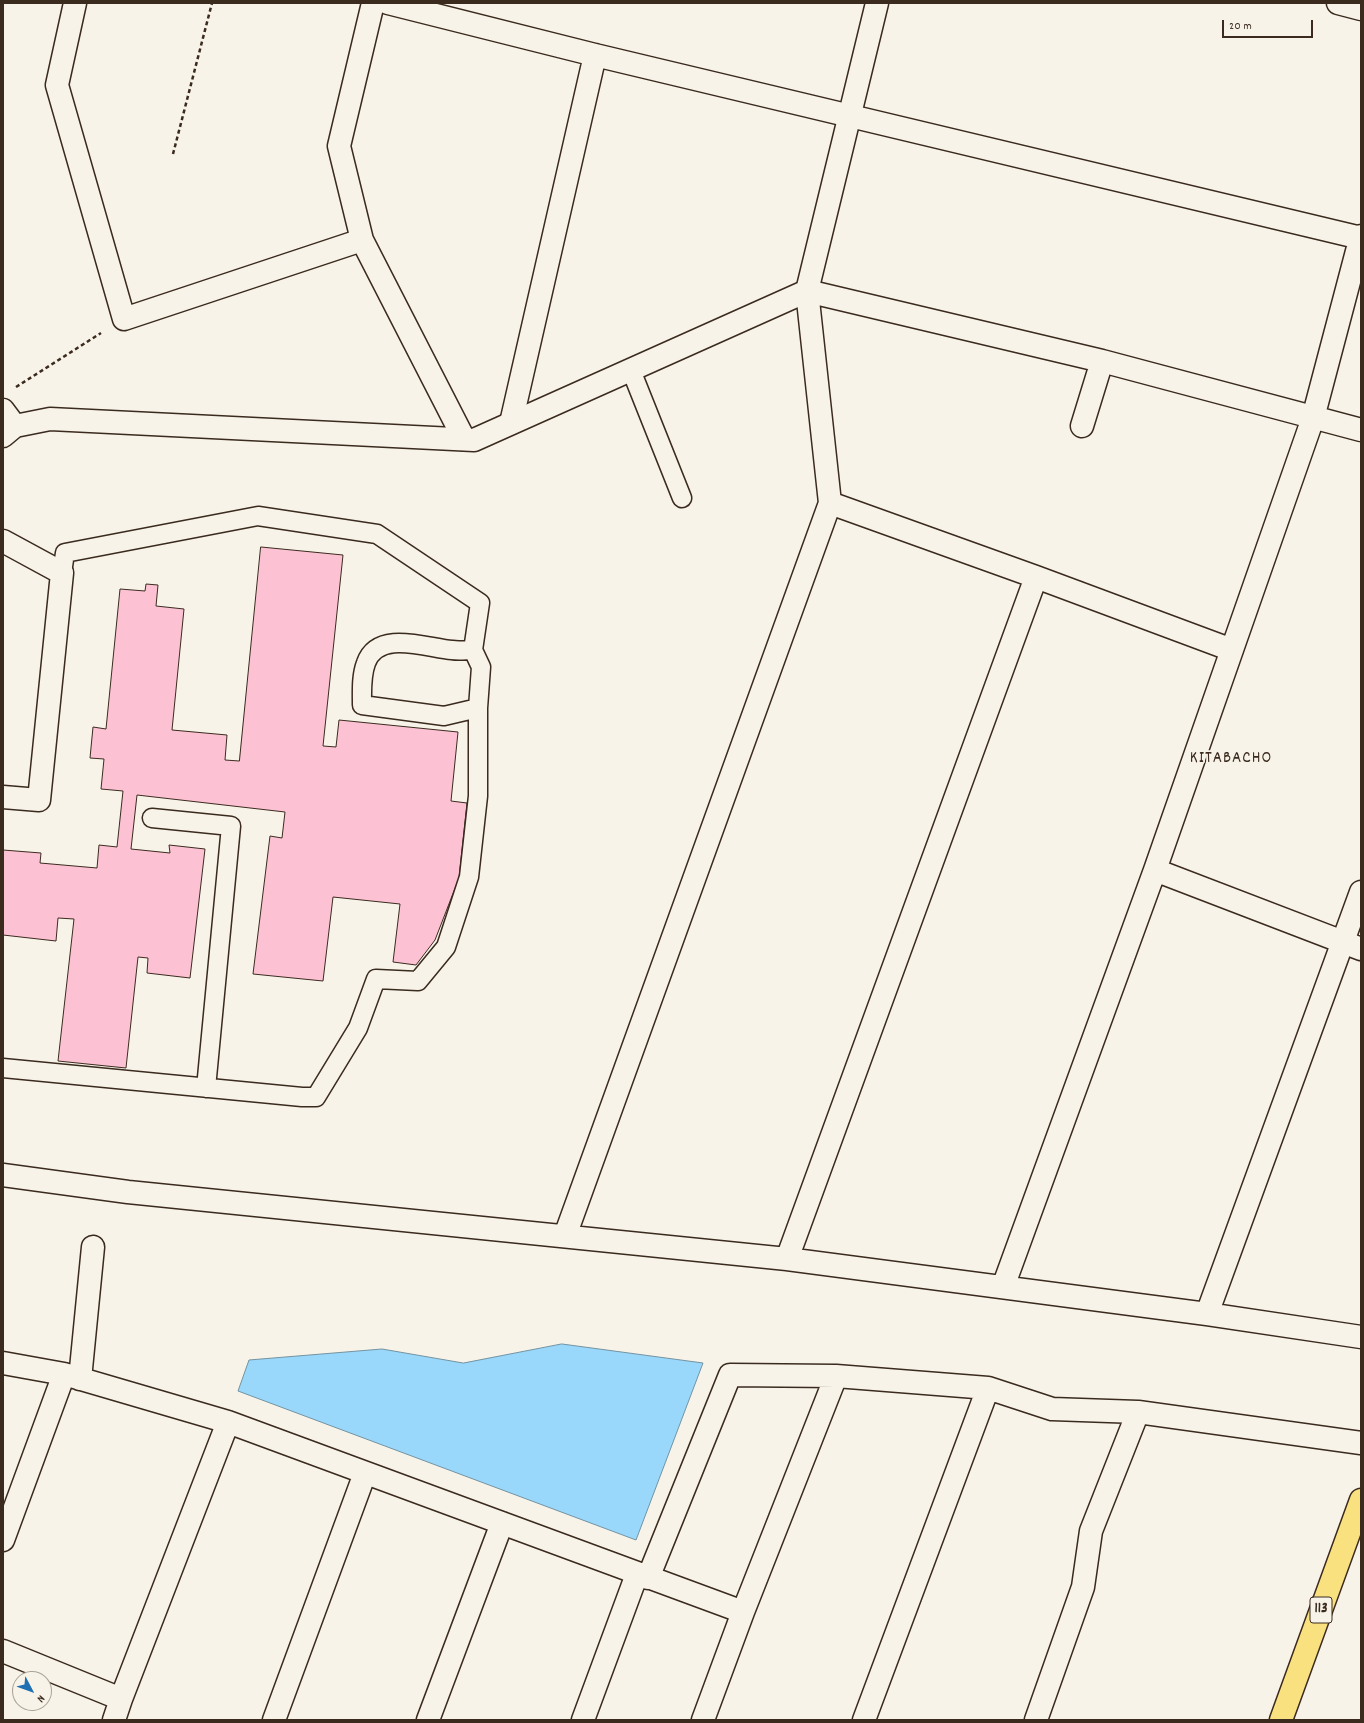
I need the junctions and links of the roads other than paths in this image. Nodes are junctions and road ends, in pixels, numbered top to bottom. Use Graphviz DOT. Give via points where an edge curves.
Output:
graph roads {
  1 [pos="75,3"];
  2 [pos="374,3"];
  3 [pos="388,3"];
  4 [pos="877,3"];
  5 [pos="1338,3"];
  6 [pos="1361,9"];
  7 [pos="595,55"];
  8 [pos="850,115"];
  9 [pos="1361,237"];
  10 [pos="362,240"];
  11 [pos="808,291"];
  12 [pos="1102,361"];
  13 [pos="631,370"];
  14 [pos="8,416"];
  15 [pos="1313,418"];
  16 [pos="511,423"];
  17 [pos="1082,426"];
  18 [pos="1361,430"];
  19 [pos="464,440"];
  20 [pos="682,498"];
  21 [pos="830,503"];
  22 [pos="3,540"];
  23 [pos="62,573"];
  24 [pos="1036,577"];
  25 [pos="473,650"];
  26 [pos="1232,650"];
  27 [pos="478,708"];
  28 [pos="3,797"];
  29 [pos="152,818"];
  30 [pos="1155,870"];
  31 [pos="1361,892"];
  32 [pos="1352,945"];
  33 [pos="3,1068"];
  34 [pos="206,1088"];
  35 [pos="3,1175"];
  36 [pos="565,1236"];
  37 [pos="93,1247"];
  38 [pos="787,1259"];
  39 [pos="1003,1287"];
  40 [pos="1207,1314"];
  41 [pos="1361,1337"];
  42 [pos="3,1363"];
  43 [pos="72,1376"];
  44 [pos="836,1376"];
  45 [pos="988,1388"];
  46 [pos="1138,1412"];
  47 [pos="228,1422"];
  48 [pos="1361,1444"];
  49 [pos="365,1473"];
  50 [pos="1361,1500"];
  51 [pos="502,1523"];
  52 [pos="3,1540"];
  53 [pos="643,1576"];
  54 [pos="742,1612"];
  55 [pos="3,1651"];
  56 [pos="121,1698"];
  57 [pos="114,1720"];
  58 [pos="274,1720"];
  59 [pos="428,1720"];
  60 [pos="583,1720"];
  61 [pos="703,1720"];
  62 [pos="864,1720"];
  63 [pos="1036,1720"];
  64 [pos="1281,1720"];
  1 -- 10 [label="street" via="57,85 124,319"];
  2 -- 10 [label="street" via="339,146"];
  3 -- 7 [label="street"];
  4 -- 8 [label="street"];
  5 -- 6 [label="street"];
  7 -- 8 [label="street"];
  7 -- 16 [label="street"];
  8 -- 9 [label="street"];
  8 -- 11 [label="street"];
  9 -- 15 [label="street"];
  10 -- 19 [label="street"];
  11 -- 12 [label="street"];
  11 -- 13 [label="street"];
  11 -- 21 [label="street"];
  12 -- 15 [label="street"];
  12 -- 17 [label="street"];
  13 -- 16 [label="street"];
  13 -- 20 [label="lane"];
  14 -- 19 [label="street"];
  15 -- 18 [label="street"];
  15 -- 26 [label="street"];
  16 -- 19 [label="street" via="474,440"];
  21 -- 24 [label="street"];
  21 -- 36 [label="street"];
  22 -- 23 [label="street"];
  23 -- 25 [label="lane" via="65,553 258,516 377,534 480,603"];
  23 -- 28 [label="street" via="39,800"];
  24 -- 26 [label="street"];
  24 -- 38 [label="street"];
  25 -- 27 [label="lane" via="481,667"];
  25 -- 27 [label="lane" via="394,643 375,649 366,662 362,705 444,716"];
  26 -- 30 [label="street"];
  27 -- 34 [label="lane" via="478,796 470,877 446,946 418,981 376,979 358,1028 316,1097 302,1098"];
  29 -- 34 [label="lane" via="231,826"];
  30 -- 32 [label="street"];
  30 -- 39 [label="street"];
  31 -- 32 [label="street"];
  32 -- 40 [label="street"];
  33 -- 34 [label="lane"];
  35 -- 36 [label="street" via="128,1192"];
  36 -- 38 [label="street"];
  37 -- 43 [label="street"];
  38 -- 39 [label="street"];
  39 -- 40 [label="street"];
  40 -- 41 [label="street"];
  42 -- 43 [label="street"];
  43 -- 47 [label="street"];
  43 -- 52 [label="street"];
  44 -- 45 [label="street"];
  44 -- 53 [label="street" via="730,1375"];
  44 -- 54 [label="street"];
  45 -- 46 [label="street" via="1052,1409"];
  45 -- 62 [label="street"];
  46 -- 48 [label="street"];
  46 -- 63 [label="street" via="1091,1531 1083,1587"];
  47 -- 49 [label="street"];
  47 -- 56 [label="street"];
  49 -- 51 [label="street"];
  49 -- 58 [label="street"];
  50 -- 64 [label="highway, 113"];
  51 -- 53 [label="street"];
  51 -- 59 [label="street"];
  53 -- 54 [label="street"];
  53 -- 60 [label="street"];
  54 -- 61 [label="street"];
  55 -- 56 [label="street"];
  56 -- 57 [label="street"];
}
